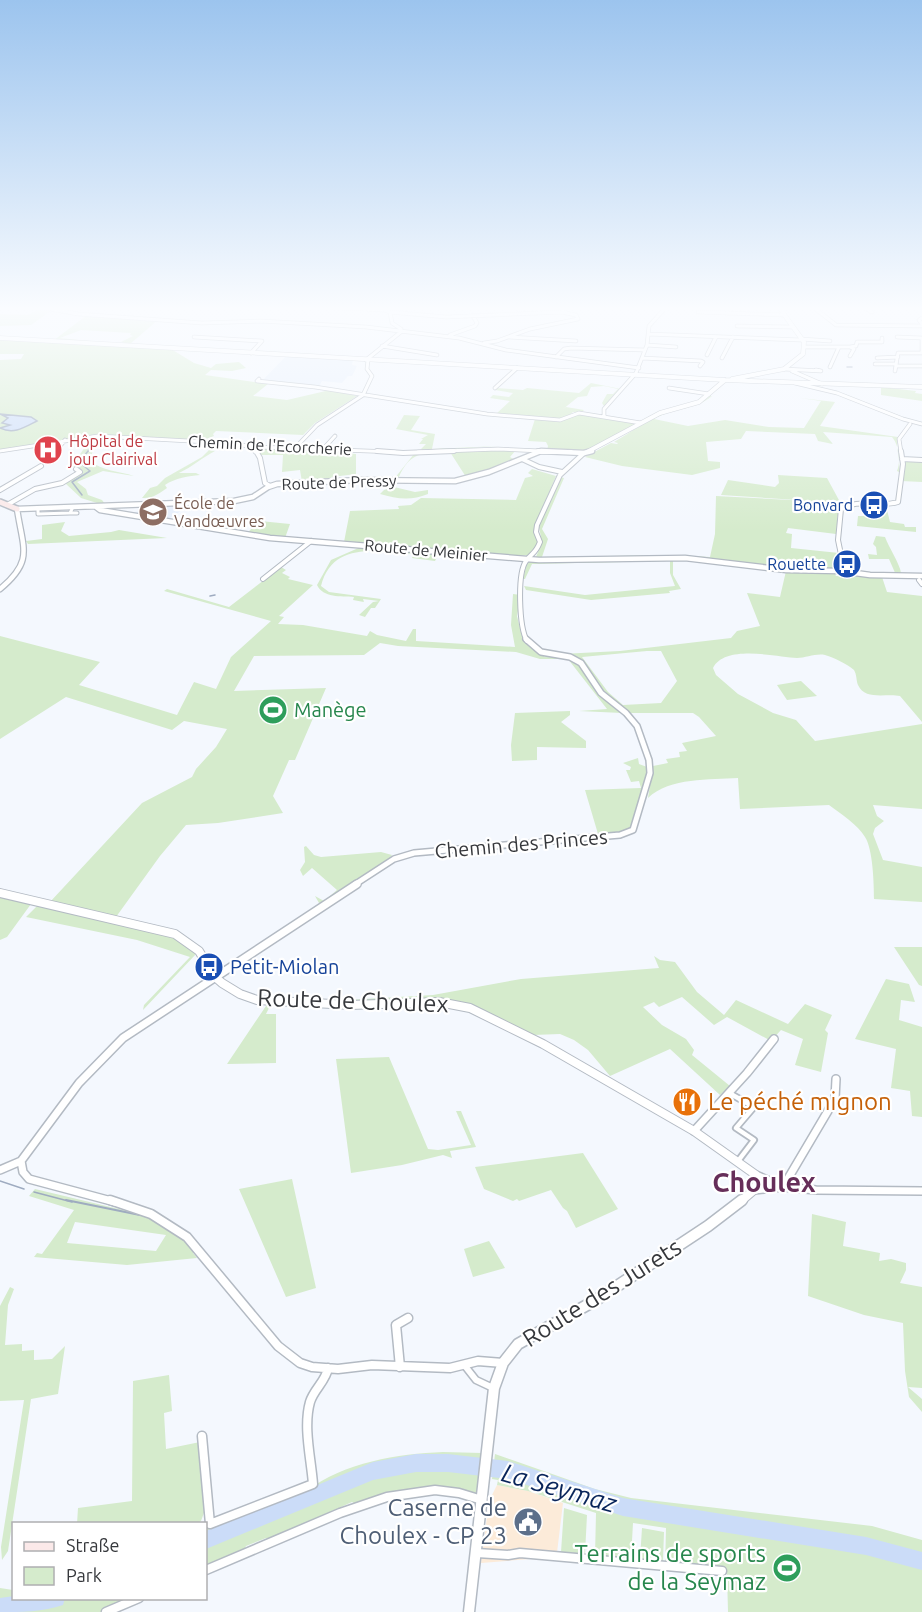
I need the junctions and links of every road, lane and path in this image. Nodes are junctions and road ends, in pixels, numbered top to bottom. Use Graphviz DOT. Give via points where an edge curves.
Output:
graph roads {
  1 [pos="259,381"];
  2 [pos="369,381"];
  3 [pos="502,381"];
  4 [pos="629,381"];
  5 [pos="724,381"];
  6 [pos="757,381"];
  7 [pos="815,381"];
  8 [pos="795,383"];
  9 [pos="822,384"];
  10 [pos="922,387"];
  11 [pos="495,388"];
  12 [pos="669,388"];
  13 [pos="709,394"];
  14 [pos="361,396"];
  15 [pos="604,416"];
  16 [pos="903,419"];
  17 [pos="641,423"];
  18 [pos="920,423"];
  19 [pos="909,424"];
  20 [pos="335,436"];
  21 [pos="65,440"];
  22 [pos="257,447"];
  23 [pos="295,448"];
  24 [pos="324,448"];
  25 [pos="0,451"];
  26 [pos="541,451"];
  27 [pos="584,453"];
  28 [pos="51,457"];
  29 [pos="522,459"];
  30 [pos="902,459"];
  31 [pos="922,460"];
  32 [pos="40,466"];
  33 [pos="76,469"];
  34 [pos="562,472"];
  35 [pos="270,486"];
  36 [pos="0,490"];
  37 [pos="0,502"];
  38 [pos="840,503"];
  39 [pos="7,505"];
  40 [pos="845,505"];
  41 [pos="96,506"];
  42 [pos="38,507"];
  43 [pos="73,507"];
  44 [pos="17,509"];
  45 [pos="70,513"];
  46 [pos="77,513"];
  47 [pos="311,541"];
  48 [pos="530,559"];
  49 [pos="844,571"];
  50 [pos="263,579"];
  51 [pos="921,580"];
  52 [pos="0,589"];
  53 [pos="0,893"];
  54 [pos="214,976"];
  55 [pos="774,1039"];
  56 [pos="836,1079"];
  57 [pos="728,1093"];
  58 [pos="694,1131"];
  59 [pos="21,1161"];
  60 [pos="738,1162"];
  61 [pos="0,1170"];
  62 [pos="757,1178"];
  63 [pos="783,1187"];
  64 [pos="754,1190"];
  65 [pos="922,1191"];
  66 [pos="408,1318"];
  67 [pos="502,1363"];
  68 [pos="465,1366"];
  69 [pos="399,1367"];
  70 [pos="328,1368"];
  71 [pos="494,1388"];
  72 [pos="202,1436"];
  73 [pos="483,1501"];
  74 [pos="207,1522"];
  75 [pos="207,1523"];
  76 [pos="477,1553"];
  77 [pos="207,1570"];
  78 [pos="722,1571"];
  79 [pos="136,1600"];
  80 [pos="106,1612"];
  81 [pos="469,1612"];
  1 -- 14 [label="street"];
  2 -- 14 [label="street"];
  3 -- 11 [label="street"];
  4 -- 15 [label="street" via="604,409"];
  5 -- 13 [label="street, Chemin des Princes"];
  6 -- 8 [label="street"];
  7 -- 9 [label="street"];
  8 -- 9 [label="street"];
  8 -- 16 [label="street" via="837,393"];
  9 -- 10 [label="street"];
  12 -- 13 [label="street"];
  13 -- 17 [label="street, Chemin des Princes"];
  14 -- 15 [label="street" via="493,415 560,420 578,413"];
  14 -- 23 [label="street" via="317,425"];
  15 -- 17 [label="street"];
  16 -- 18 [label="street"];
  16 -- 19 [label="street"];
  17 -- 27 [label="street, Chemin des Princes"];
  18 -- 19 [label="street"];
  19 -- 30 [label="street" via="899,438"];
  20 -- 24 [label="street"];
  21 -- 22 [label="street, Chemin de l'Ecorcherie" via="101,436"];
  21 -- 25 [label="street, Chemin de l'Ecorcherie"];
  21 -- 28 [label="street"];
  22 -- 23 [label="street, Chemin de l'Ecorcherie"];
  22 -- 35 [label="street" via="255,453 265,483"];
  23 -- 24 [label="street, Chemin de l'Ecorcherie"];
  24 -- 26 [label="street, Chemin de l'Ecorcherie" via="407,453"];
  26 -- 27 [label="street, Route de Pressy"];
  26 -- 29 [label="street, Route de Pressy"];
  27 -- 34 [label="street, Chemin des Princes"];
  29 -- 34 [label="street"];
  29 -- 35 [label="street, Route de Pressy" via="458,480 360,480"];
  30 -- 31 [label="street"];
  30 -- 40 [label="street" via="898,502"];
  32 -- 36 [label="street"];
  33 -- 39 [label="street" via="80,472 62,483 40,487"];
  34 -- 48 [label="street, Chemin des Princes" via="537,525 540,540"];
  35 -- 41 [label="street, Route de Pressy" via="260,496 234,501"];
  37 -- 39 [label="main road"];
  38 -- 40 [label="street"];
  39 -- 44 [label="main road"];
  40 -- 49 [label="street" via="841,509 838,540"];
  41 -- 43 [label="street, Route de Meinier"];
  41 -- 47 [label="street, Route de Meinier" via="100,510 233,534"];
  42 -- 43 [label="street, Route de Meinier"];
  42 -- 44 [label="street, Route de Meinier"];
  42 -- 45 [label="street" via="38,514"];
  43 -- 45 [label="street"];
  44 -- 52 [label="street" via="25,559 19,572"];
  45 -- 46 [label="street"];
  47 -- 48 [label="street, Route de Meinier"];
  47 -- 50 [label="street"];
  48 -- 49 [label="street, Route de Meinier" via="685,558 786,570"];
  48 -- 54 [label="street, Chemin des Princes" via="520,580 519,615 524,638 544,653 581,663 599,690 639,731 650,773 633,830 614,836 401,855"];
  49 -- 51 [label="street, Route de Meinier"];
  53 -- 54 [label="street, Route de Choulex" via="175,934 199,951"];
  54 -- 58 [label="street, Route de Choulex" via="240,994 267,1002 439,1002 465,1006 543,1044"];
  54 -- 59 [label="street, Chemin des Princes" via="110,1049 79,1083"];
  55 -- 57 [label="street"];
  56 -- 63 [label="street" via="835,1099"];
  57 -- 58 [label="street"];
  57 -- 60 [label="street" via="754,1107 736,1128 754,1140"];
  58 -- 60 [label="street, Route de Choulex"];
  59 -- 61 [label="street"];
  59 -- 70 [label="street" via="29,1179 136,1208 176,1226 288,1356 312,1367"];
  60 -- 62 [label="street, Route de Choulex"];
  62 -- 63 [label="street"];
  62 -- 64 [label="street, Route des Jurets"];
  63 -- 64 [label="street"];
  63 -- 65 [label="street"];
  64 -- 67 [label="street, Route des Jurets" via="708,1226 596,1300 523,1341"];
  66 -- 69 [label="street" via="396,1326"];
  67 -- 68 [label="street" via="478,1361"];
  67 -- 71 [label="street, Route des Jurets"];
  68 -- 69 [label="street"];
  68 -- 71 [label="street" via="480,1384"];
  69 -- 70 [label="street"];
  70 -- 75 [label="street" via="309,1405 313,1484 213,1525"];
  71 -- 73 [label="street, Route des Jurets"];
  72 -- 74 [label="street"];
  73 -- 76 [label="street, Route des Jurets"];
  73 -- 77 [label="street" via="450,1491 393,1496 350,1509"];
  76 -- 78 [label="street" via="520,1553"];
  76 -- 81 [label="street, Route des Jurets"];
  79 -- 80 [label="street"];
}
